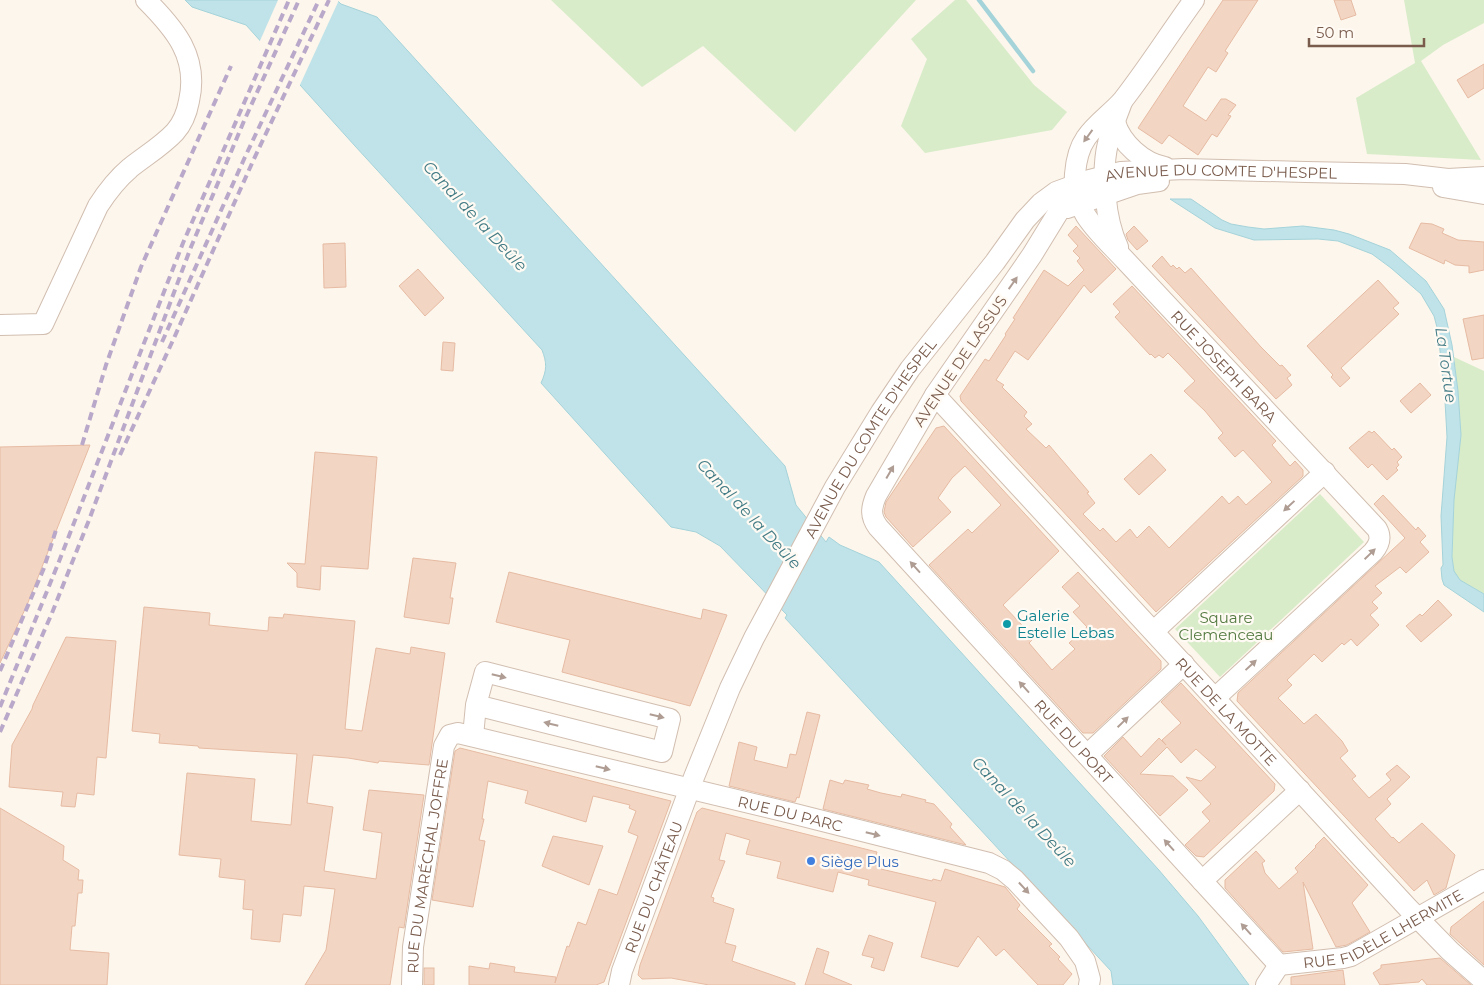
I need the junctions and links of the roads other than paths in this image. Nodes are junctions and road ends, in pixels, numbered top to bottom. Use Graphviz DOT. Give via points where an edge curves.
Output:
graph roads {
  1 [pos="146,0"];
  2 [pos="1194,0"];
  3 [pos="1122,101"];
  4 [pos="1115,122"];
  5 [pos="1184,169"];
  6 [pos="1484,177"];
  7 [pos="1106,185"];
  8 [pos="1076,194"];
  9 [pos="1484,194"];
  10 [pos="1059,211"];
  11 [pos="1125,260"];
  12 [pos="995,262"];
  13 [pos="0,325"];
  14 [pos="935,395"];
  15 [pos="1325,472"];
  16 [pos="872,516"];
  17 [pos="1154,631"];
  18 [pos="1184,664"];
  19 [pos="1215,698"];
  20 [pos="476,705"];
  21 [pos="473,736"];
  22 [pos="444,746"];
  23 [pos="1087,755"];
  24 [pos="690,790"];
  25 [pos="1300,790"];
  26 [pos="1484,880"];
  27 [pos="1202,881"];
  28 [pos="1418,919"];
  29 [pos="1279,965"];
  30 [pos="1484,981"];
  31 [pos="1090,982"];
  32 [pos="412,985"];
  33 [pos="618,985"];
  34 [pos="1266,985"];
  1 -- 13 [label="street" via="180,40 188,56 192,75 187,113 163,144 129,170 104,195 43,324"];
  2 -- 3 [label="street"];
  3 -- 4 [label="street"];
  3 -- 8 [label="street, one-way" via="1085,139 1077,159"];
  4 -- 5 [label="street" via="1120,134 1139,155 1156,165"];
  4 -- 7 [label="street" via="1106,152"];
  5 -- 6 [label="street, AVENUE DU COMTE D'HESPEL" via="1400,174 1448,179"];
  5 -- 7 [label="street, AVENUE DU COMTE D'HESPEL" via="1131,171"];
  7 -- 8 [label="street, AVENUE DU COMTE D'HESPEL"];
  7 -- 9 [label="street, AVENUE DU COMTE D'HESPEL" via="1184,180 1435,186"];
  7 -- 11 [label="street, RUE JOSEPH BARA" via="1111,227"];
  8 -- 10 [label="street, AVENUE DU COMTE D'HESPEL"];
  8 -- 11 [label="street, RUE JOSEPH BARA" via="1087,218"];
  8 -- 12 [label="street, AVENUE DU COMTE D'HESPEL" via="1048,197 1033,211"];
  10 -- 12 [label="street, AVENUE DU COMTE D'HESPEL" via="1031,227"];
  14 -- 10 [label="street, AVENUE DE LASSUS, one-way" via="1036,250"];
  11 -- 15 [label="street, RUE JOSEPH BARA"];
  12 -- 24 [label="street, AVENUE DU COMTE D'HESPEL" via="905,376 835,488 754,638 727,695"];
  16 -- 14 [label="street, AVENUE DE LASSUS, one-way" via="876,496"];
  14 -- 17 [label="street, RUE DE LA MOTTE"];
  15 -- 17 [label="street, one-way"];
  19 -- 15 [label="street, RUE JOSEPH BARA, one-way" via="1380,542 1377,529"];
  23 -- 16 [label="street, RUE DU PORT, one-way" via="878,527"];
  17 -- 18 [label="street, RUE DE LA MOTTE"];
  18 -- 19 [label="street, RUE DE LA MOTTE"];
  23 -- 18 [label="street, one-way"];
  19 -- 25 [label="street, RUE DE LA MOTTE"];
  20 -- 20 [label="street, one-way" via="485,672 670,719 662,752"];
  20 -- 21 [label="street"];
  21 -- 22 [label="street, RUE DU PARC" via="452,734"];
  21 -- 24 [label="street, RUE DU PARC, one-way"];
  22 -- 32 [label="street, RUE DU MARÉCHAL JOFFRE" via="413,947"];
  27 -- 23 [label="street, RUE DU PORT, one-way"];
  24 -- 31 [label="street, RUE DU PARC, one-way" via="997,866 1021,885 1069,938 1085,961"];
  24 -- 33 [label="street, RUE DU CHÂTEAU"];
  25 -- 27 [label="street"];
  25 -- 28 [label="street, RUE DE LA MOTTE"];
  26 -- 28 [label="street, RUE FIDÈLE LHERMITE"];
  29 -- 27 [label="street, RUE DU PORT, one-way"];
  28 -- 29 [label="street, RUE FIDÈLE LHERMITE" via="1351,956"];
  28 -- 30 [label="street, RUE DE LA MOTTE"];
  29 -- 34 [label="street"];
}
